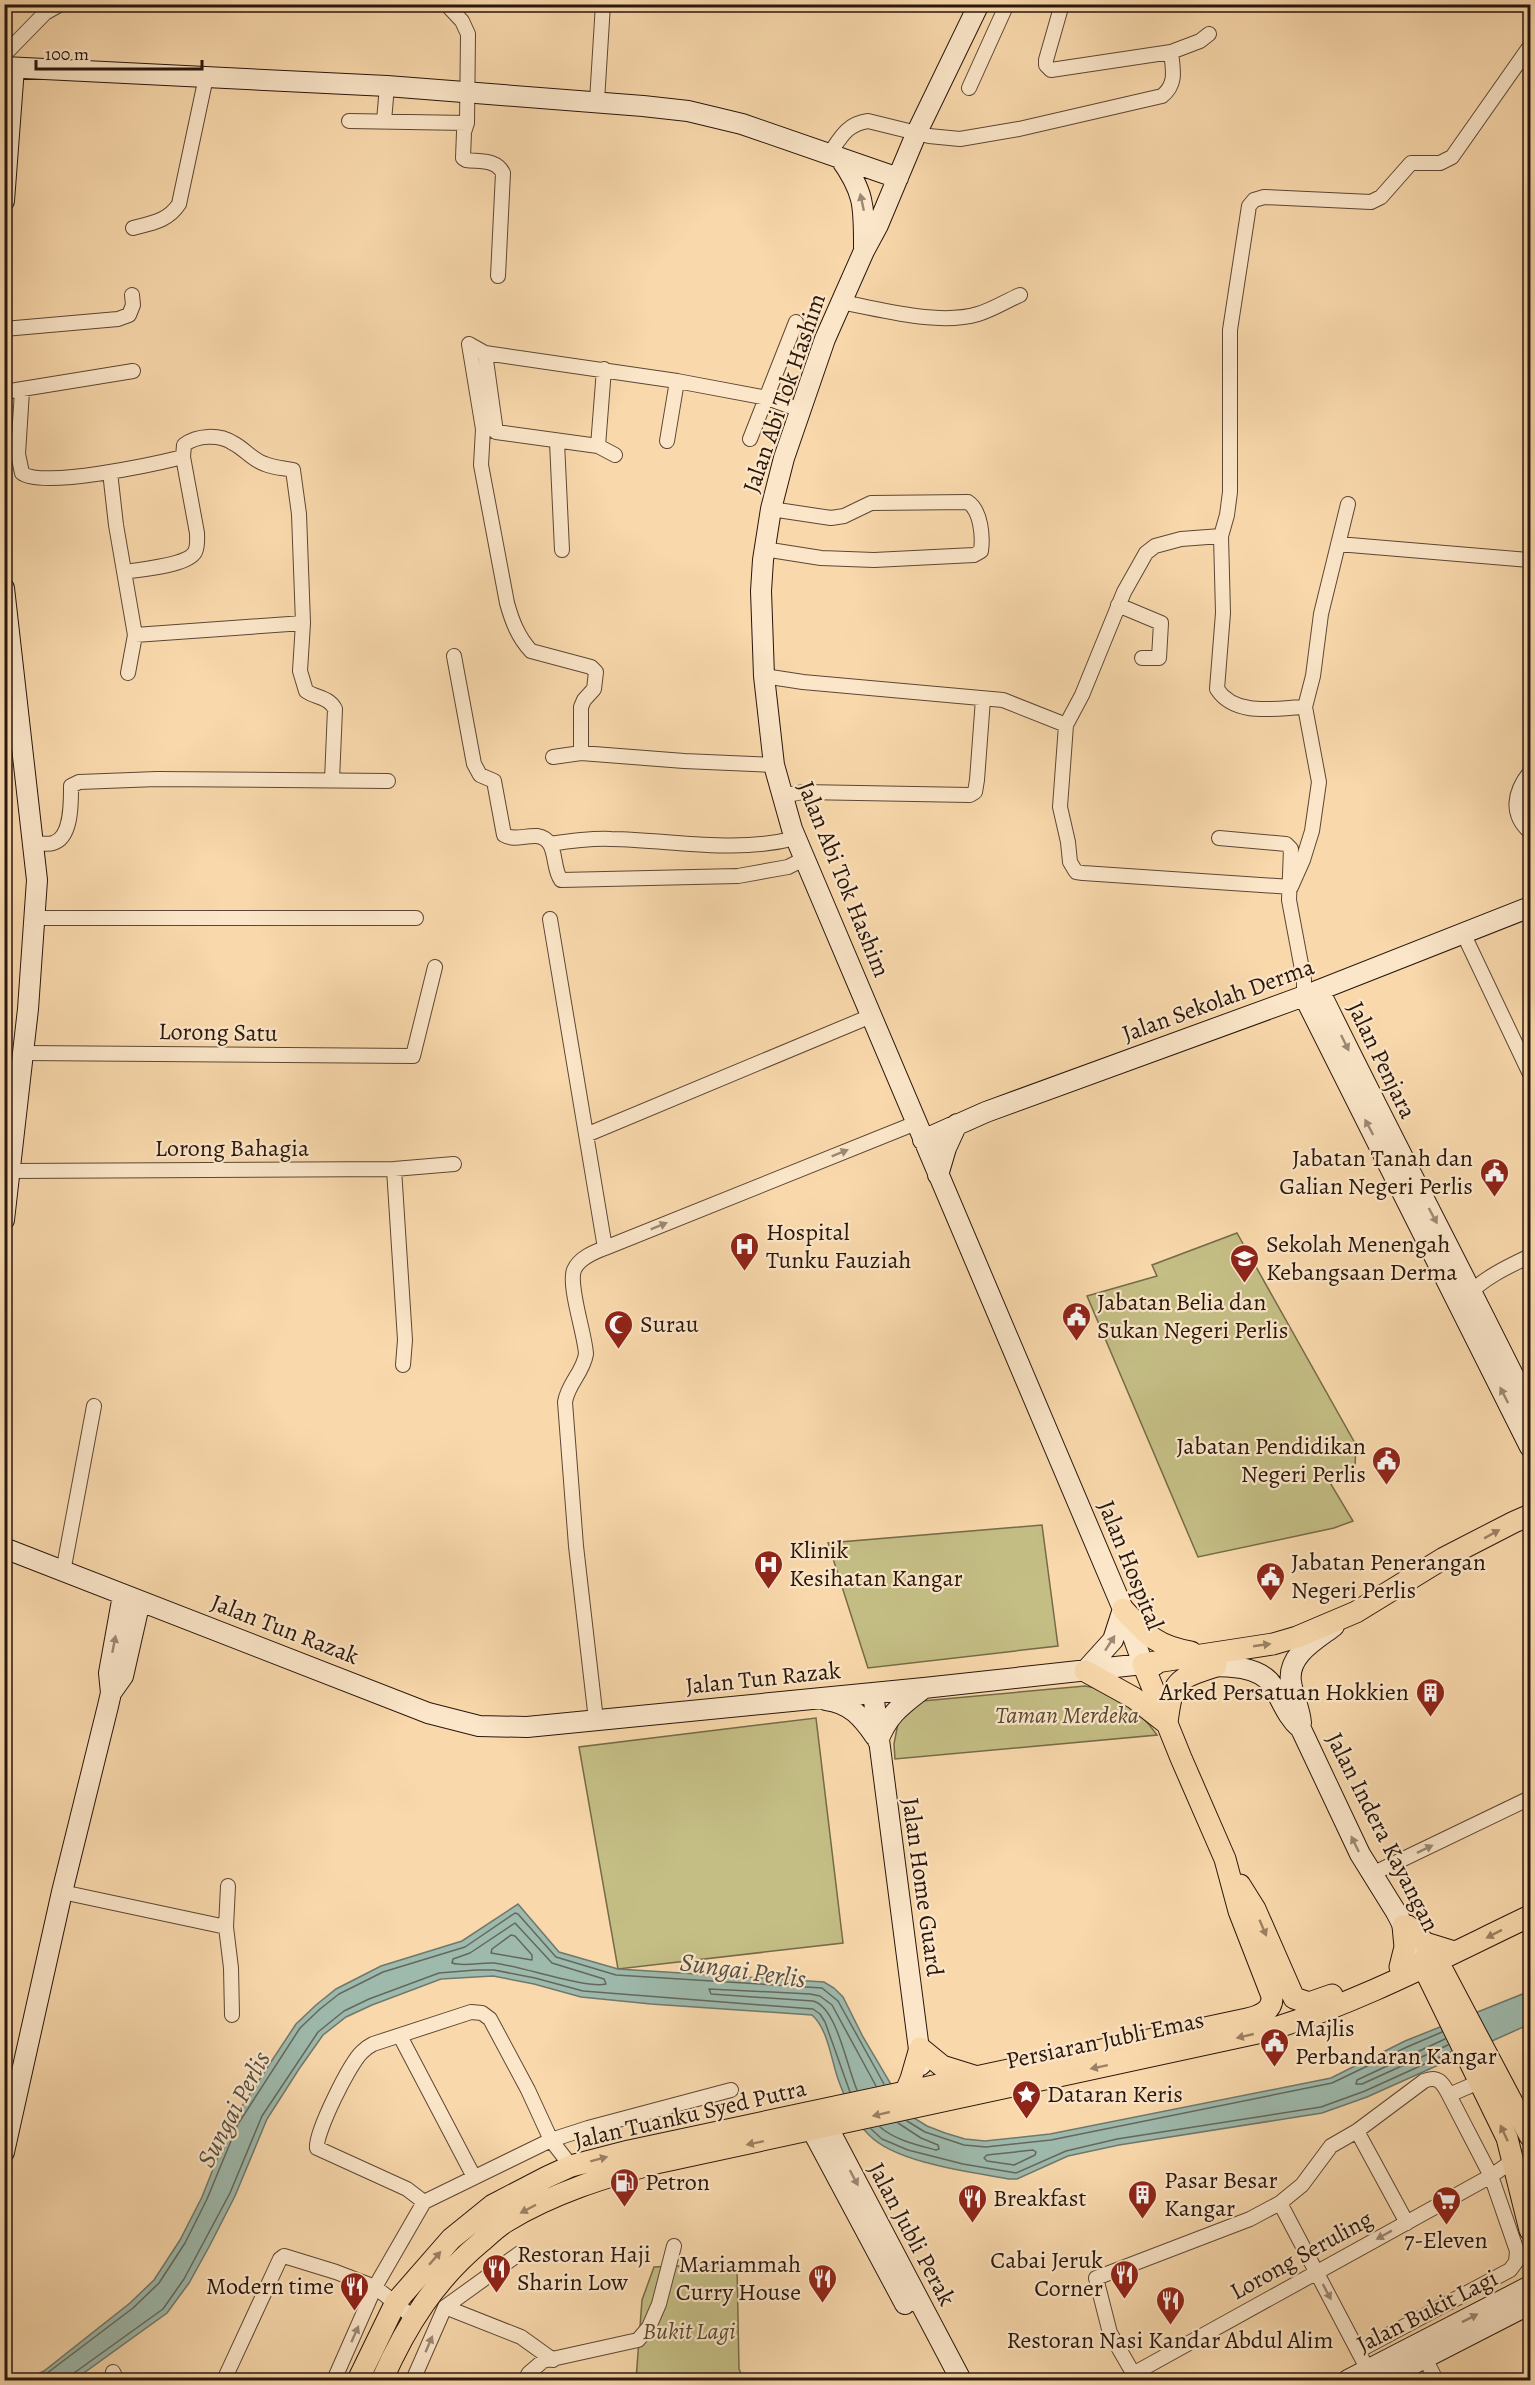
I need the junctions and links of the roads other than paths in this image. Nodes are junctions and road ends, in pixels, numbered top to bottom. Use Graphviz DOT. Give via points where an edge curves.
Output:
graph roads {
  1 [pos="61,4"];
  2 [pos="446,4"];
  3 [pos="603,4"];
  4 [pos="979,4"];
  5 [pos="1007,4"];
  6 [pos="1062,4"];
  7 [pos="1209,34"];
  8 [pos="1530,46"];
  9 [pos="1171,52"];
  10 [pos="8,64"];
  11 [pos="206,77"];
  12 [pos="387,86"];
  13 [pos="969,88"];
  14 [pos="467,93"];
  15 [pos="597,101"];
  16 [pos="349,121"];
  17 [pos="384,121"];
  18 [pos="467,123"];
  19 [pos="917,132"];
  20 [pos="835,156"];
  21 [pos="898,178"];
  22 [pos="4,201"];
  23 [pos="133,228"];
  24 [pos="864,251"];
  25 [pos="498,276"];
  26 [pos="132,295"];
  27 [pos="1020,296"];
  28 [pos="840,302"];
  29 [pos="796,322"];
  30 [pos="4,329"];
  31 [pos="485,352"];
  32 [pos="604,369"];
  33 [pos="133,371"];
  34 [pos="676,381"];
  35 [pos="22,391"];
  36 [pos="4,392"];
  37 [pos="767,398"];
  38 [pos="800,410"];
  39 [pos="750,439"];
  40 [pos="667,441"];
  41 [pos="557,442"];
  42 [pos="598,446"];
  43 [pos="615,455"];
  44 [pos="183,457"];
  45 [pos="110,472"];
  46 [pos="1348,504"];
  47 [pos="771,508"];
  48 [pos="1221,536"];
  49 [pos="1338,544"];
  50 [pos="764,549"];
  51 [pos="562,550"];
  52 [pos="1530,560"];
  53 [pos="125,572"];
  54 [pos="4,588"];
  55 [pos="1118,605"];
  56 [pos="303,623"];
  57 [pos="135,635"];
  58 [pos="454,656"];
  59 [pos="1142,657"];
  60 [pos="128,673"];
  61 [pos="764,676"];
  62 [pos="983,699"];
  63 [pos="1305,707"];
  64 [pos="1066,726"];
  65 [pos="581,753"];
  66 [pos="554,757"];
  67 [pos="774,765"];
  68 [pos="1530,772"];
  69 [pos="332,780"];
  70 [pos="388,781"];
  71 [pos="781,796"];
  72 [pos="1530,832"];
  73 [pos="796,838"];
  74 [pos="1219,838"];
  75 [pos="34,843"];
  76 [pos="550,844"];
  77 [pos="804,859"];
  78 [pos="1291,887"];
  79 [pos="1530,907"];
  80 [pos="36,918"];
  81 [pos="416,918"];
  82 [pos="550,919"];
  83 [pos="1463,933"];
  84 [pos="435,967"];
  85 [pos="1309,989"];
  86 [pos="871,1016"];
  87 [pos="17,1064"];
  88 [pos="1530,1074"];
  89 [pos="916,1122"];
  90 [pos="957,1124"];
  91 [pos="586,1136"];
  92 [pos="454,1164"];
  93 [pos="394,1169"];
  94 [pos="938,1175"];
  95 [pos="7,1183"];
  96 [pos="4,1220"];
  97 [pos="605,1248"];
  98 [pos="1530,1256"];
  99 [pos="1472,1290"];
  100 [pos="1459,1305"];
  101 [pos="403,1365"];
  102 [pos="94,1406"];
  103 [pos="1530,1409"];
  104 [pos="1530,1447"];
  105 [pos="1529,1514"];
  106 [pos="4,1548"];
  107 [pos="63,1572"];
  108 [pos="132,1598"];
  109 [pos="1123,1609"];
  110 [pos="1343,1619"];
  111 [pos="1210,1660"];
  112 [pos="1143,1664"];
  113 [pos="1085,1671"];
  114 [pos="924,1688"];
  115 [pos="873,1693"];
  116 [pos="814,1698"];
  117 [pos="596,1720"];
  118 [pos="1167,1723"];
  119 [pos="1301,1729"];
  120 [pos="878,1741"];
  121 [pos="1530,1798"];
  122 [pos="1372,1874"];
  123 [pos="228,1886"];
  124 [pos="62,1892"];
  125 [pos="1530,1916"];
  126 [pos="1403,1926"];
  127 [pos="226,1927"];
  128 [pos="1457,1952"];
  129 [pos="1427,1963"];
  130 [pos="1396,1974"];
  131 [pos="1283,1997"];
  132 [pos="1449,2005"];
  133 [pos="232,2015"];
  134 [pos="1312,2016"];
  135 [pos="1281,2027"];
  136 [pos="400,2036"];
  137 [pos="1207,2036"];
  138 [pos="920,2048"];
  139 [pos="1478,2067"];
  140 [pos="979,2077"];
  141 [pos="731,2090"];
  142 [pos="1449,2095"];
  143 [pos="916,2098"];
  144 [pos="817,2120"];
  145 [pos="1357,2131"];
  146 [pos="1530,2136"];
  147 [pos="551,2139"];
  148 [pos="5,2152"];
  149 [pos="1514,2160"];
  150 [pos="571,2166"];
  151 [pos="1491,2176"];
  152 [pos="474,2177"];
  153 [pos="424,2202"];
  154 [pos="1280,2203"];
  155 [pos="1407,2223"];
  156 [pos="1530,2230"];
  157 [pos="674,2246"];
  158 [pos="520,2253"];
  159 [pos="1317,2272"];
  160 [pos="1530,2286"];
  161 [pos="375,2287"];
  162 [pos="396,2302"];
  163 [pos="1530,2304"];
  164 [pos="445,2307"];
  165 [pos="414,2318"];
  166 [pos="1358,2351"];
  167 [pos="1421,2351"];
  168 [pos="554,2360"];
  169 [pos="1375,2375"];
  170 [pos="1135,2377"];
  171 [pos="224,2380"];
  172 [pos="334,2380"];
  173 [pos="358,2380"];
  174 [pos="382,2380"];
  175 [pos="413,2380"];
  176 [pos="525,2380"];
  177 [pos="946,2380"];
  178 [pos="961,2380"];
  179 [pos="1348,2380"];
  180 [pos="1436,2380"];
  1 -- 10 [label="street" via="40,17"];
  2 -- 14 [label="street" via="468,34"];
  3 -- 15 [label="street"];
  4 -- 19 [label="street, Jalan Abi Tok Hashim"];
  5 -- 13 [label="street"];
  6 -- 9 [label="street" via="1046,60 1051,70"];
  7 -- 9 [label="street"];
  8 -- 48 [label="street" via="1445,162 1411,163 1381,197 1371,202 1264,197 1251,203 1231,314 1230,492"];
  9 -- 19 [label="street" via="1174,80 1162,96 971,138 945,139"];
  10 -- 11 [label="street"];
  10 -- 22 [label="street"];
  11 -- 12 [label="street"];
  11 -- 23 [label="street" via="180,204 163,220"];
  12 -- 14 [label="street"];
  12 -- 17 [label="street"];
  14 -- 15 [label="street"];
  14 -- 18 [label="street"];
  15 -- 20 [label="street" via="688,111"];
  16 -- 17 [label="street"];
  17 -- 18 [label="street"];
  18 -- 25 [label="street" via="463,158 494,163 503,173"];
  19 -- 20 [label="street" via="858,122 845,131"];
  19 -- 21 [label="street, Jalan Abi Tok Hashim"];
  20 -- 21 [label="street"];
  24 -- 20 [label="street, one-way" via="861,196 851,174"];
  21 -- 24 [label="street, Jalan Abi Tok Hashim"];
  24 -- 28 [label="street, Jalan Abi Tok Hashim"];
  26 -- 30 [label="street" via="129,315 118,319"];
  27 -- 28 [label="street" via="960,318"];
  28 -- 38 [label="street, Jalan Abi Tok Hashim"];
  29 -- 37 [label="street"];
  31 -- 32 [label="street"];
  31 -- 41 [label="street" via="496,432"];
  31 -- 65 [label="street" via="469,344 483,429 481,465 507,603 513,623 531,651 591,667 596,672 594,689 581,707"];
  32 -- 34 [label="street"];
  32 -- 42 [label="street"];
  33 -- 35 [label="street"];
  34 -- 37 [label="street"];
  34 -- 40 [label="street"];
  35 -- 36 [label="street"];
  35 -- 45 [label="street" via="18,454 22,473 32,478"];
  37 -- 38 [label="street"];
  37 -- 39 [label="street"];
  38 -- 47 [label="street, Jalan Abi Tok Hashim"];
  41 -- 42 [label="street"];
  41 -- 51 [label="street"];
  42 -- 43 [label="street"];
  44 -- 45 [label="street"];
  44 -- 53 [label="street" via="197,533 194,554 182,561"];
  44 -- 56 [label="street" via="184,445 191,439 213,437 233,443 265,465 293,470 299,514"];
  45 -- 53 [label="street"];
  46 -- 49 [label="street"];
  47 -- 50 [label="street, Jalan Abi Tok Hashim"];
  47 -- 50 [label="street" via="831,518 871,503 969,502 978,515 982,546 979,554 974,555 874,560 820,558"];
  48 -- 55 [label="street" via="1181,539 1150,549"];
  48 -- 63 [label="street" via="1223,613 1217,689 1222,698 1239,707"];
  49 -- 52 [label="street"];
  49 -- 63 [label="street"];
  50 -- 61 [label="street, Jalan Abi Tok Hashim"];
  53 -- 57 [label="street"];
  54 -- 75 [label="street"];
  55 -- 59 [label="street" via="1161,623 1159,658"];
  55 -- 64 [label="street"];
  56 -- 57 [label="street"];
  56 -- 69 [label="street" via="303,686 335,709"];
  57 -- 60 [label="street"];
  58 -- 76 [label="street" via="474,764 480,775 495,781 504,835 539,836"];
  61 -- 62 [label="street"];
  61 -- 67 [label="street, Jalan Abi Tok Hashim"];
  62 -- 64 [label="street" via="1018,704"];
  62 -- 71 [label="street" via="977,780 975,792 970,795 802,792"];
  63 -- 78 [label="street" via="1319,782 1312,831"];
  64 -- 78 [label="street" via="1060,807 1071,867 1076,872"];
  65 -- 66 [label="street"];
  65 -- 67 [label="street"];
  67 -- 71 [label="street, Jalan Abi Tok Hashim"];
  68 -- 72 [label="street" via="1515,811"];
  69 -- 70 [label="street"];
  69 -- 75 [label="street" via="79,782 71,786 64,836 54,843"];
  71 -- 73 [label="street, Jalan Abi Tok Hashim"];
  73 -- 76 [label="street" via="769,845 723,847 610,839"];
  73 -- 77 [label="street, Jalan Abi Tok Hashim"];
  74 -- 78 [label="street" via="1286,844 1291,851"];
  75 -- 80 [label="street"];
  76 -- 77 [label="street" via="561,880 738,876 788,867"];
  77 -- 86 [label="street, Jalan Abi Tok Hashim"];
  78 -- 85 [label="street" via="1289,900"];
  79 -- 83 [label="street, Jalan Sekolah Derma"];
  80 -- 81 [label="street"];
  80 -- 87 [label="street"];
  82 -- 91 [label="street"];
  83 -- 85 [label="street, Jalan Sekolah Derma"];
  83 -- 88 [label="street"];
  84 -- 87 [label="street, Lorong Satu" via="412,1056"];
  85 -- 90 [label="street, Jalan Sekolah Derma"];
  85 -- 99 [label="street, Jalan Penjara, one-way"];
  100 -- 85 [label="street, one-way" via="1364,1118"];
  86 -- 89 [label="street, Jalan Abi Tok Hashim"];
  86 -- 91 [label="street"];
  87 -- 95 [label="street"];
  89 -- 90 [label="street, Jalan Sekolah Derma"];
  89 -- 90 [label="street" via="920,1115 931,1121"];
  89 -- 94 [label="street, Jalan Hospital"];
  97 -- 89 [label="street, one-way"];
  90 -- 94 [label="street"];
  91 -- 97 [label="street"];
  92 -- 93 [label="street, Lorong Bahagia"];
  93 -- 95 [label="street, Lorong Bahagia"];
  93 -- 101 [label="street" via="405,1340"];
  94 -- 109 [label="street, Jalan Hospital"];
  95 -- 96 [label="street"];
  97 -- 117 [label="street" via="580,1262 574,1270 573,1286 586,1354 565,1402 576,1546"];
  98 -- 99 [label="street"];
  99 -- 100 [label="street"];
  99 -- 103 [label="street, Jalan Penjara"];
  104 -- 100 [label="street, one-way"];
  102 -- 107 [label="street"];
  110 -- 105 [label="main road, Jalan Tun Razak, one-way" via="1444,1558"];
  106 -- 107 [label="street, Jalan Tun Razak"];
  107 -- 108 [label="street, Jalan Tun Razak"];
  108 -- 117 [label="street, Jalan Tun Razak" via="460,1722 527,1727"];
  108 -- 124 [label="street" via="123,1676 111,1693"];
  109 -- 111 [label="main road" via="1166,1647"];
  109 -- 112 [label="street, Jalan Hospital"];
  113 -- 109 [label="street, one-way" via="1113,1640"];
  111 -- 110 [label="main road, Jalan Tun Razak, one-way" via="1297,1637"];
  110 -- 119 [label="street" via="1295,1659 1291,1682"];
  111 -- 112 [label="main road, Jalan Tun Razak"];
  111 -- 118 [label="main road" via="1179,1682 1170,1695"];
  111 -- 119 [label="street" via="1240,1667 1271,1683 1292,1722"];
  112 -- 113 [label="street, Jalan Tun Razak"];
  112 -- 118 [label="main road, Jalan Hospital"];
  113 -- 114 [label="street, Jalan Tun Razak"];
  113 -- 118 [label="main road" via="1134,1698"];
  114 -- 115 [label="street, Jalan Tun Razak"];
  114 -- 120 [label="street" via="893,1713"];
  115 -- 116 [label="street, Jalan Tun Razak"];
  115 -- 120 [label="street, Jalan Home Guard"];
  116 -- 117 [label="street, Jalan Tun Razak"];
  116 -- 120 [label="street" via="834,1701 856,1712"];
  118 -- 131 [label="main road, Jalan Hospital" via="1225,1859 1255,1909"];
  122 -- 119 [label="street, Jalan Indera Kayangan, one-way"];
  120 -- 138 [label="street, Jalan Home Guard"];
  122 -- 121 [label="street, one-way"];
  122 -- 126 [label="street, Jalan Indera Kayangan"];
  123 -- 127 [label="street"];
  124 -- 127 [label="street"];
  124 -- 148 [label="street"];
  125 -- 128 [label="main road, one-way"];
  126 -- 128 [label="main road" via="1430,1945"];
  126 -- 129 [label="street, Jalan Indera Kayangan"];
  126 -- 130 [label="main road" via="1406,1947"];
  127 -- 133 [label="street"];
  128 -- 129 [label="main road"];
  129 -- 130 [label="main road"];
  129 -- 132 [label="main road"];
  130 -- 131 [label="main road" via="1314,2003"];
  130 -- 132 [label="main road"];
  130 -- 134 [label="main road, Persiaran Jubli Emas"];
  131 -- 134 [label="main road"];
  131 -- 135 [label="main road"];
  131 -- 137 [label="main road, Persiaran Jubli Emas" via="1267,2011"];
  132 -- 139 [label="main road"];
  134 -- 135 [label="main road, Persiaran Jubli Emas"];
  135 -- 137 [label="main road, Persiaran Jubli Emas, one-way"];
  136 -- 147 [label="street" via="471,2012 482,2013 490,2019"];
  136 -- 152 [label="street"];
  136 -- 153 [label="street" via="373,2044 360,2053 325,2115 316,2148 407,2189"];
  137 -- 140 [label="main road, Persiaran Jubli Emas"];
  137 -- 143 [label="main road, Persiaran Jubli Emas, one-way"];
  138 -- 140 [label="main road" via="942,2066"];
  138 -- 143 [label="main road" via="911,2079"];
  139 -- 142 [label="street"];
  139 -- 146 [label="main road"];
  149 -- 139 [label="main road, one-way"];
  140 -- 143 [label="main road, Persiaran Jubli Emas"];
  141 -- 147 [label="street"];
  142 -- 145 [label="street" via="1442,2082 1430,2078"];
  142 -- 151 [label="street"];
  143 -- 144 [label="main road, Jalan Tuanku Syed Putra"];
  150 -- 144 [label="main road, Jalan Tuanku Syed Putra, one-way" via="629,2151"];
  144 -- 165 [label="main road, Jalan Tuanku Syed Putra, one-way" via="603,2178 540,2203 506,2222 466,2254 427,2297"];
  144 -- 177 [label="street, Jalan Jubli Perak"];
  144 -- 178 [label="street, Jalan Jubli Perak, one-way"];
  145 -- 154 [label="street" via="1331,2146 1302,2185"];
  145 -- 155 [label="street"];
  147 -- 150 [label="street"];
  147 -- 152 [label="street"];
  149 -- 151 [label="street, Lorong Seruling"];
  149 -- 156 [label="main road"];
  162 -- 150 [label="main road, Jalan Tuanku Syed Putra, one-way" via="451,2239 493,2205"];
  151 -- 155 [label="street, Lorong Seruling"];
  151 -- 166 [label="street" via="1517,2251 1510,2270"];
  152 -- 153 [label="street"];
  153 -- 161 [label="street"];
  154 -- 159 [label="street"];
  154 -- 170 [label="street" via="1250,2219 1096,2278 1110,2333"];
  155 -- 159 [label="street, Lorong Seruling, one-way"];
  157 -- 168 [label="street" via="659,2304 638,2340"];
  158 -- 164 [label="street"];
  159 -- 166 [label="street, one-way"];
  159 -- 170 [label="street, Lorong Seruling"];
  167 -- 160 [label="street, Jalan Bukit Lagi, one-way"];
  161 -- 162 [label="street"];
  161 -- 171 [label="street" via="284,2256"];
  172 -- 161 [label="street, one-way"];
  162 -- 165 [label="street"];
  162 -- 173 [label="main road, Jalan Tuanku Syed Putra"];
  163 -- 167 [label="street, Jalan Bukit Lagi"];
  164 -- 168 [label="street" via="521,2337"];
  175 -- 164 [label="street, one-way"];
  165 -- 174 [label="main road, Jalan Tuanku Syed Putra"];
  166 -- 169 [label="street"];
  167 -- 169 [label="street, Jalan Bukit Lagi"];
  167 -- 180 [label="street"];
  168 -- 176 [label="street" via="543,2361"];
  169 -- 179 [label="street, Jalan Bukit Lagi"];
}
